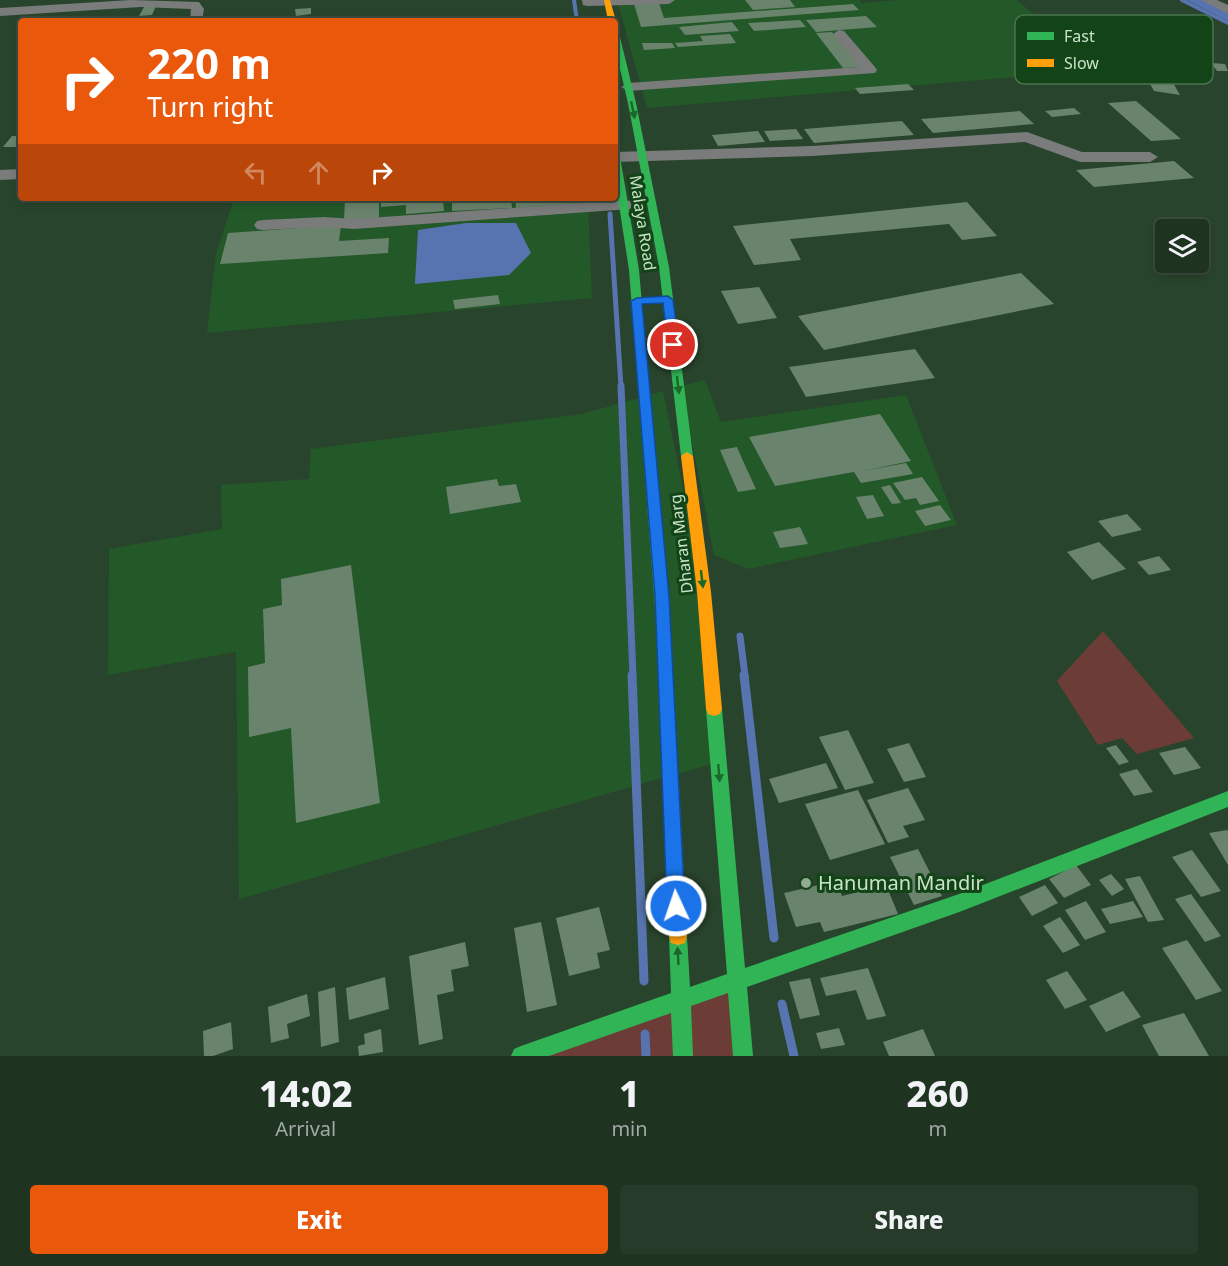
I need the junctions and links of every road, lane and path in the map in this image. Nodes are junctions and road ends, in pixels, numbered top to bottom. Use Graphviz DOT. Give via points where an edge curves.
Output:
graph roads {
  1 [pos="669,0"];
  2 [pos="1207,0"];
  3 [pos="607,1"];
  4 [pos="142,2"];
  5 [pos="588,5"];
  6 [pos="1228,10"];
  7 [pos="0,12"];
  8 [pos="196,18"];
  9 [pos="611,18"];
  10 [pos="839,34"];
  11 [pos="618,45"];
  12 [pos="628,87"];
  13 [pos="618,155"];
  14 [pos="643,156"];
  15 [pos="1150,157"];
  16 [pos="618,172"];
  17 [pos="18,174"];
  18 [pos="0,175"];
  19 [pos="624,205"];
  20 [pos="263,225"];
  21 [pos="652,300"];
  22 [pos="1228,799"];
  23 [pos="737,982"];
  24 [pos="680,998"];
  25 [pos="521,1056"];
  26 [pos="683,1056"];
  27 [pos="743,1056"];
  1 -- 3 [label="street"];
  2 -- 6 [label="street"];
  3 -- 5 [label="street"];
  3 -- 9 [label="main road"];
  4 -- 7 [label="street"];
  4 -- 8 [label="street" via="195,5"];
  10 -- 12 [label="street" via="870,70"];
  11 -- 12 [label="main road, Dharan Marg"];
  12 -- 14 [label="main road, Dharan Marg, one-way"];
  13 -- 14 [label="street"];
  14 -- 15 [label="street" via="812,151 1027,137 1080,157"];
  14 -- 21 [label="main road, Dharan Marg" via="664,267"];
  16 -- 19 [label="main road, Malaya Road"];
  17 -- 18 [label="street"];
  19 -- 20 [label="street" via="354,224"];
  19 -- 21 [label="main road, Malaya Road" via="634,270"];
  21 -- 23 [label="main road, Dharan Marg, one-way" via="704,592"];
  24 -- 21 [label="main road, Malaya Road, one-way"];
  22 -- 23 [label="main road" via="964,901"];
  23 -- 24 [label="main road"];
  23 -- 27 [label="main road, Dharan Marg"];
  24 -- 25 [label="main road"];
  24 -- 26 [label="main road, Malaya Road"];
}
